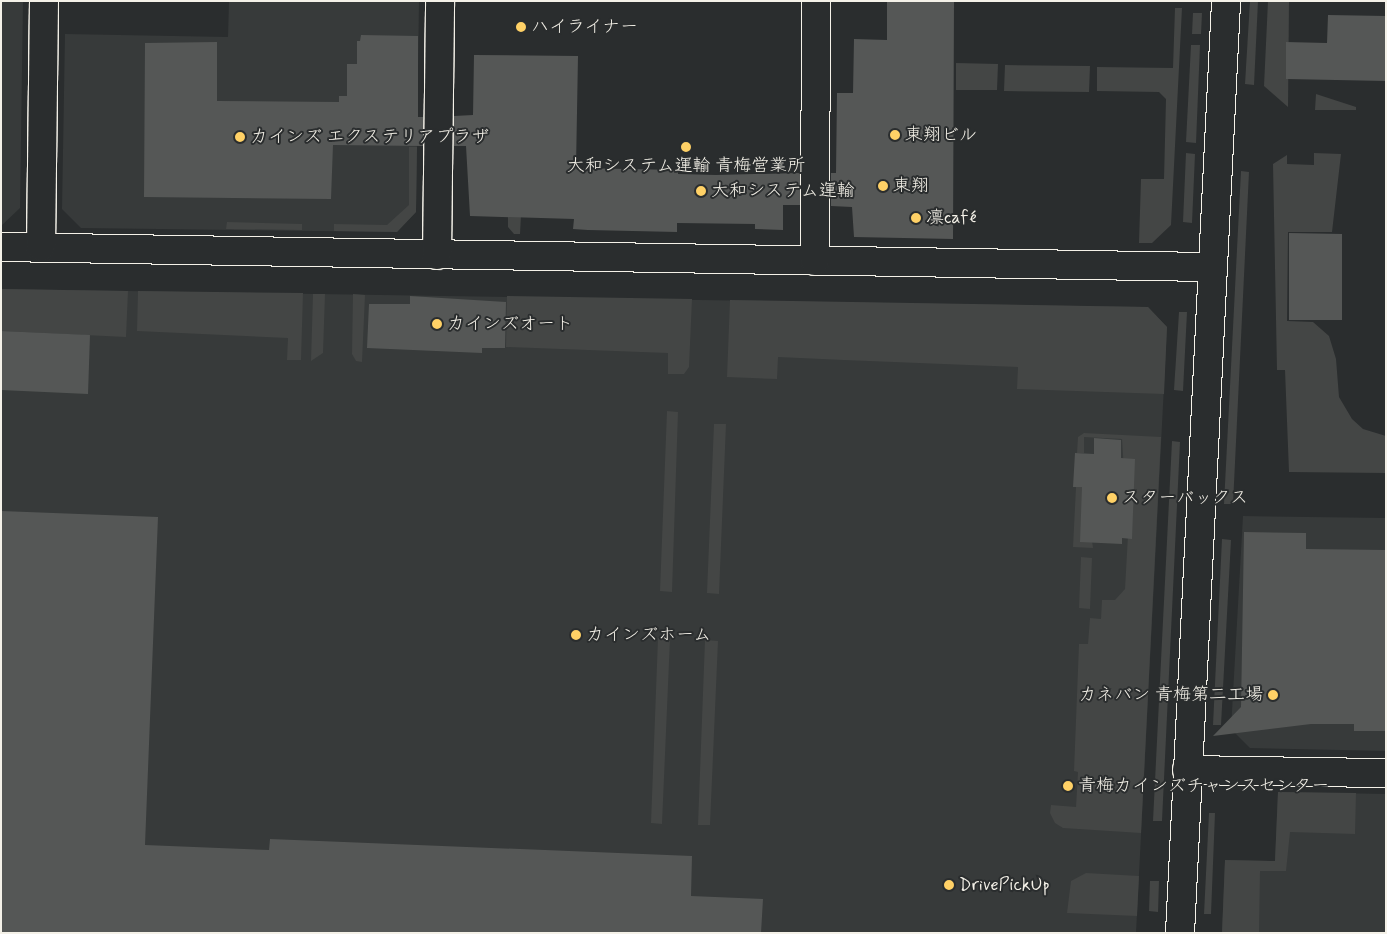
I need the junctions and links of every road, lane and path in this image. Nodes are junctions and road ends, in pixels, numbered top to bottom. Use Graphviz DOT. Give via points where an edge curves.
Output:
graph roads {
  1 [pos="44,1"];
  2 [pos="440,1"];
  3 [pos="816,1"];
  4 [pos="1226,1"];
  5 [pos="1,247"];
  6 [pos="41,247"];
  7 [pos="437,255"];
  8 [pos="814,261"];
  9 [pos="1213,267"];
  10 [pos="1187,770"];
  11 [pos="1386,772"];
  12 [pos="1180,933"];
  1 -- 6 [label="street"];
  2 -- 7 [label="street"];
  3 -- 8 [label="street"];
  4 -- 9 [label="street"];
  5 -- 6 [label="street"];
  6 -- 7 [label="street"];
  7 -- 8 [label="street"];
  8 -- 9 [label="street"];
  9 -- 10 [label="street"];
  10 -- 11 [label="street"];
  10 -- 12 [label="street"];
}
